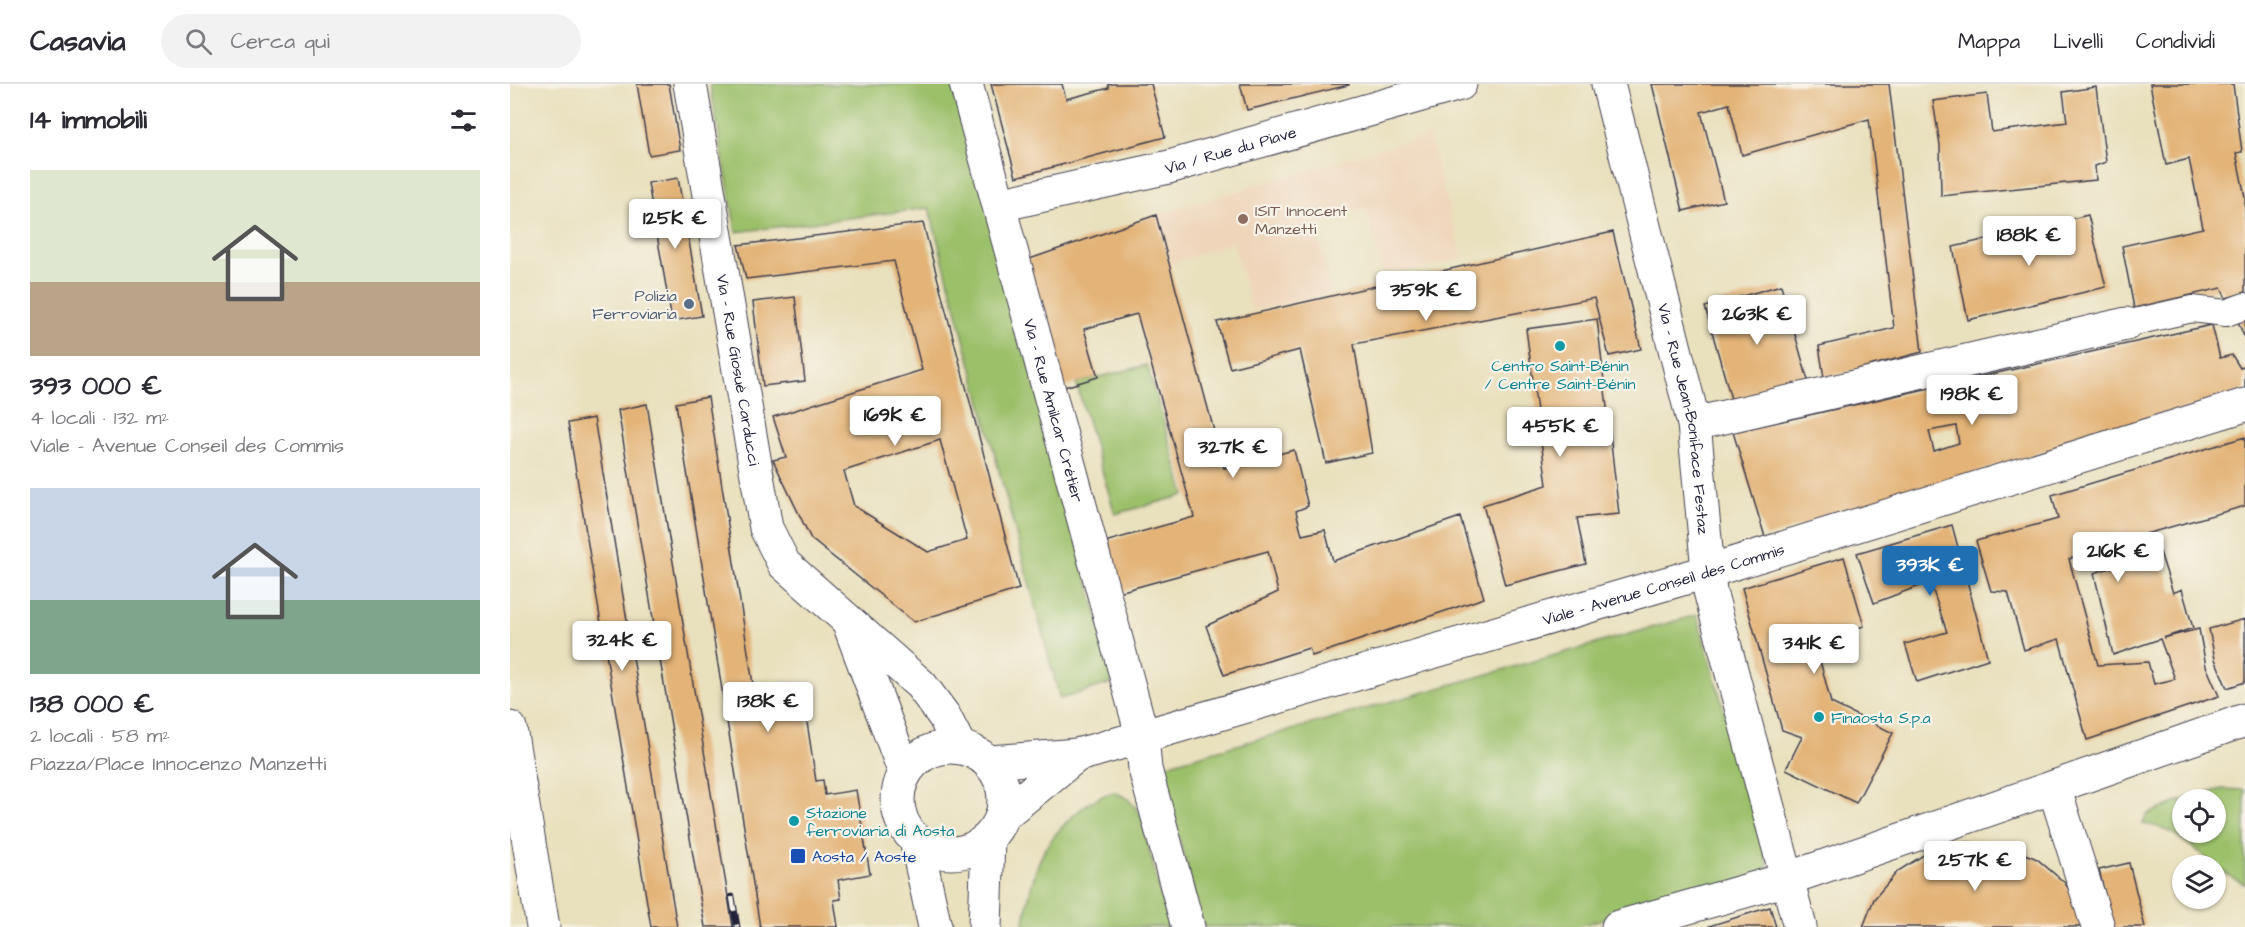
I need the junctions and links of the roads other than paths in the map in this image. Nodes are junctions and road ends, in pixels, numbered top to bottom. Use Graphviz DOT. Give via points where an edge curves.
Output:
graph roads {
  1 [pos="690,84"];
  2 [pos="966,84"];
  3 [pos="1460,84"];
  4 [pos="1608,84"];
  5 [pos="999,205"];
  6 [pos="2245,306"];
  7 [pos="2126,324"];
  8 [pos="2245,405"];
  9 [pos="1694,424"];
  10 [pos="1706,572"];
  11 [pos="849,624"];
  12 [pos="2245,720"];
  13 [pos="510,728"];
  14 [pos="1142,735"];
  15 [pos="960,747"];
  16 [pos="1077,755"];
  17 [pos="990,762"];
  18 [pos="905,773"];
  19 [pos="2054,787"];
  20 [pos="995,827"];
  21 [pos="916,840"];
  22 [pos="1787,879"];
  23 [pos="543,927"];
  24 [pos="935,927"];
  25 [pos="985,927"];
  26 [pos="1188,927"];
  27 [pos="1618,927"];
  28 [pos="1800,927"];
  29 [pos="2098,927"];
  1 -- 11 [label="street, Via - Rue Giosuè Carducci" via="766,528 784,564"];
  2 -- 5 [label="street, Via - Rue Amilcar Crétier"];
  3 -- 5 [label="street, Via / Rue du Piave" via="1170,167"];
  4 -- 9 [label="street, Via - Rue Jean-Boniface Festaz"];
  5 -- 14 [label="street, Via - Rue Amilcar Crétier"];
  6 -- 7 [label="street" via="2226,313 2192,309"];
  7 -- 9 [label="street"];
  8 -- 10 [label="street, Viale - Avenue Conseil des Commis"];
  9 -- 10 [label="street, Via - Rue Jean-Boniface Festaz"];
  10 -- 14 [label="street, Viale - Avenue Conseil des Commis"];
  10 -- 22 [label="street, Via - Rue Jean-Boniface Festaz"];
  11 -- 15 [label="street, Via - Rue Giosuè Carducci" via="921,685"];
  11 -- 18 [label="street"];
  12 -- 19 [label="street"];
  13 -- 23 [label="street"];
  14 -- 16 [label="street, Viale - Avenue Conseil des Commis"];
  14 -- 26 [label="street, Via - Rue Amilcar Crétier" via="1144,768"];
  15 -- 17 [label="street"];
  15 -- 18 [label="street" via="938,747 927,752"];
  16 -- 17 [label="street"];
  16 -- 20 [label="street"];
  17 -- 20 [label="street" via="1003,787"];
  18 -- 21 [label="street" via="899,812"];
  19 -- 22 [label="street"];
  19 -- 29 [label="street"];
  20 -- 21 [label="street" via="971,849 957,853 942,853"];
  20 -- 25 [label="street"];
  21 -- 24 [label="street"];
  22 -- 27 [label="street"];
  22 -- 28 [label="street, Via - Rue Jean-Boniface Festaz"];
}
